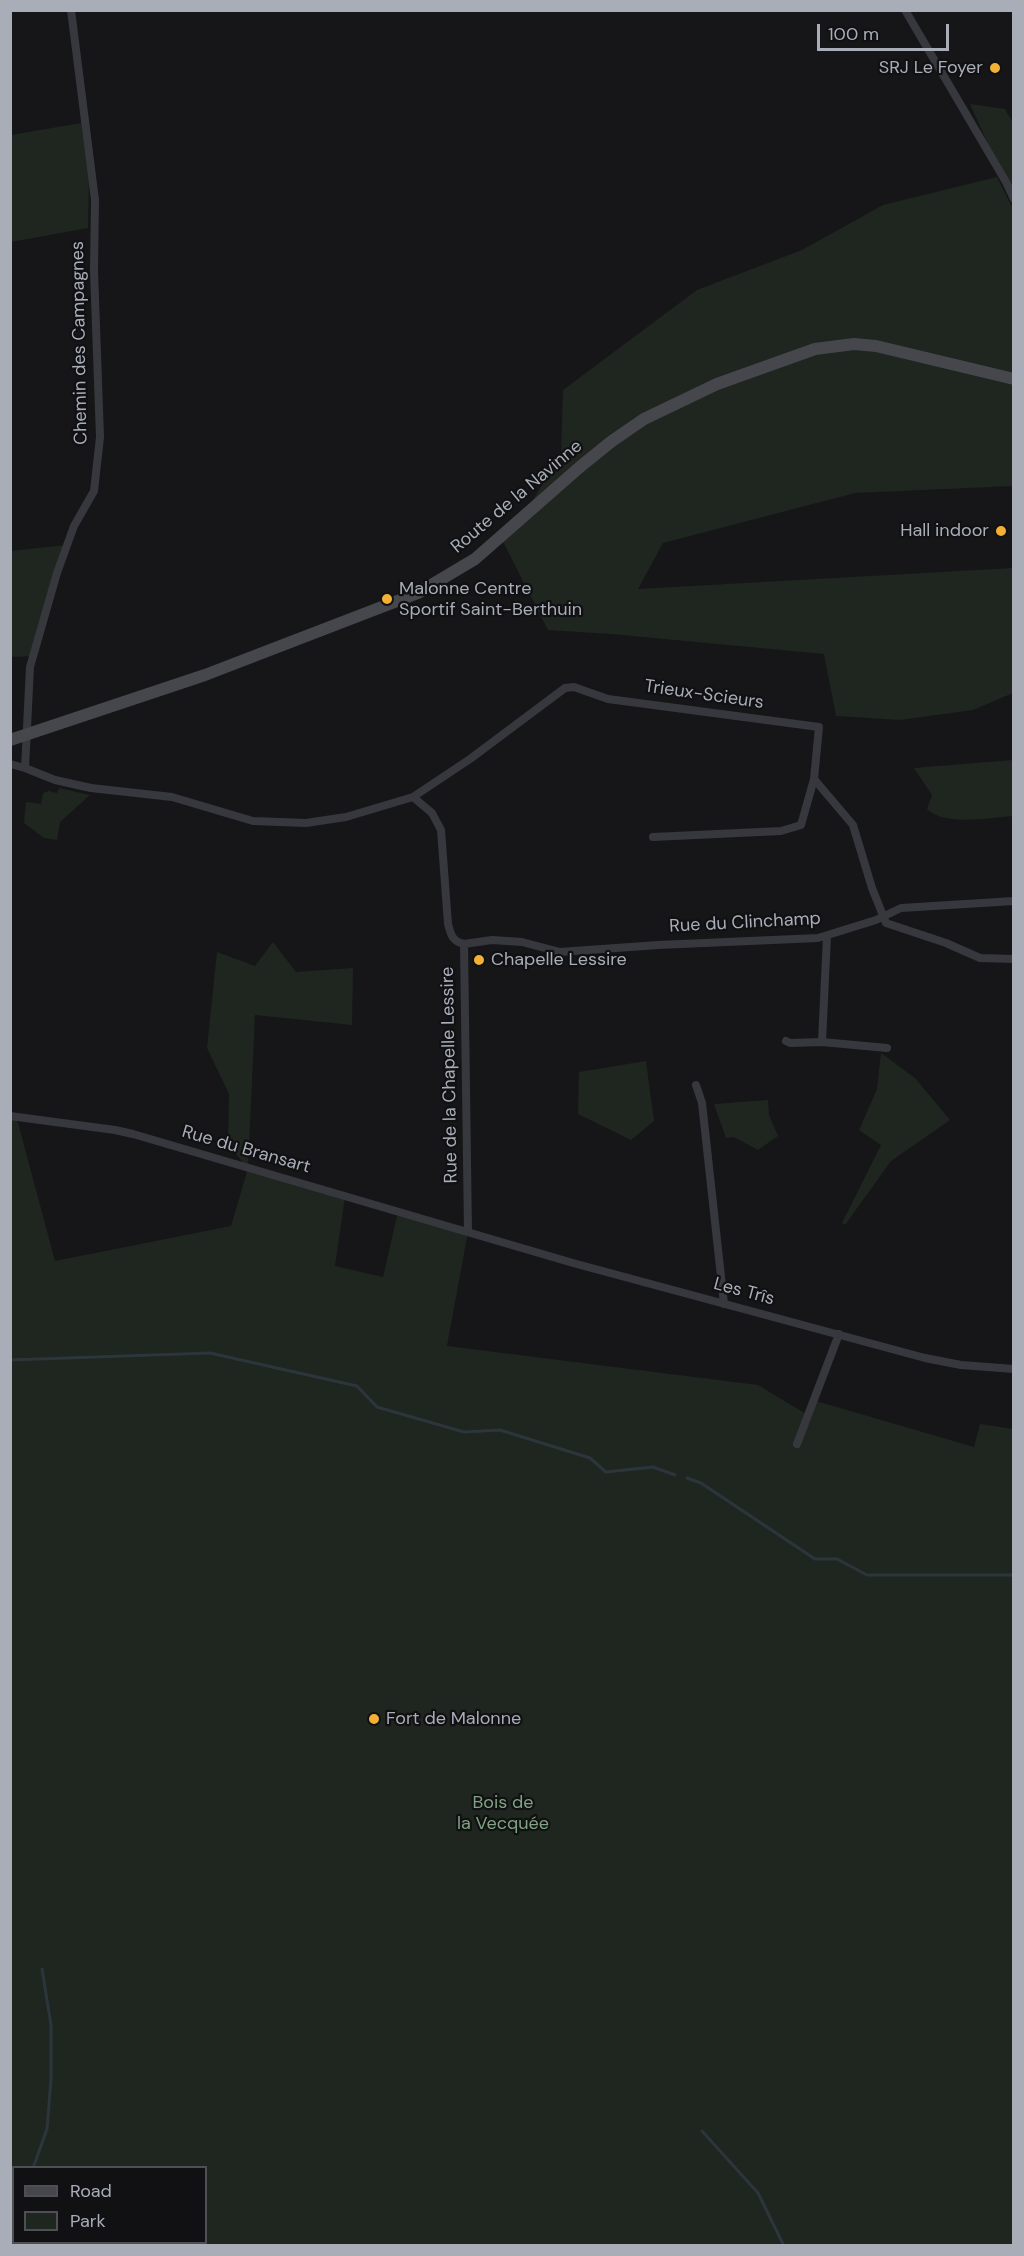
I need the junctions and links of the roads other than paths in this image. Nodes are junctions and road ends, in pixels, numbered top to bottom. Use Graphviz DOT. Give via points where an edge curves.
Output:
graph roads {
  1 [pos="71,10"];
  2 [pos="905,10"];
  3 [pos="1014,199"];
  4 [pos="1014,379"];
  5 [pos="26,736"];
  6 [pos="10,740"];
  7 [pos="10,764"];
  8 [pos="25,768"];
  9 [pos="814,779"];
  10 [pos="413,797"];
  11 [pos="653,837"];
  12 [pos="1014,901"];
  13 [pos="883,915"];
  14 [pos="827,936"];
  15 [pos="464,944"];
  16 [pos="1014,959"];
  17 [pos="786,1041"];
  18 [pos="822,1042"];
  19 [pos="888,1048"];
  20 [pos="696,1085"];
  21 [pos="10,1116"];
  22 [pos="468,1232"];
  23 [pos="724,1304"];
  24 [pos="838,1334"];
  25 [pos="1014,1369"];
  26 [pos="797,1444"];
  1 -- 5 [label="street, Chemin des Campagnes" via="95,200 100,437 94,491 74,526 30,667"];
  2 -- 3 [label="street"];
  4 -- 5 [label="street, Route de la Navinne" via="854,344 815,349 717,384 644,420 612,441 475,559 418,593 280,648"];
  5 -- 6 [label="street, Route de la Navinne"];
  5 -- 8 [label="street"];
  7 -- 8 [label="street"];
  8 -- 10 [label="street" via="91,788 172,797 253,821 274,823 346,817"];
  9 -- 10 [label="street, Trieux-Scieurs" via="819,727 608,699 573,687 565,688"];
  9 -- 11 [label="street" via="801,825 781,831"];
  9 -- 13 [label="street" via="853,825"];
  10 -- 15 [label="street, Rue de la Chapelle Lessire" via="432,813 441,830 448,924 452,938"];
  12 -- 13 [label="street, Rue du Clinchamp" via="909,907"];
  13 -- 14 [label="street, Rue du Clinchamp"];
  13 -- 16 [label="street" via="886,923 980,958"];
  14 -- 15 [label="street, Rue du Clinchamp" via="560,952 522,942 492,940"];
  14 -- 18 [label="street"];
  15 -- 22 [label="street, Rue de la Chapelle Lessire"];
  17 -- 18 [label="street"];
  18 -- 19 [label="street"];
  20 -- 23 [label="street" via="702,1103"];
  21 -- 22 [label="street, Rue du Bransart" via="124,1132"];
  22 -- 23 [label="street, Les Trîs"];
  23 -- 24 [label="street, Les Trîs"];
  24 -- 25 [label="street, Les Trîs" via="925,1358"];
  24 -- 26 [label="street"];
}
